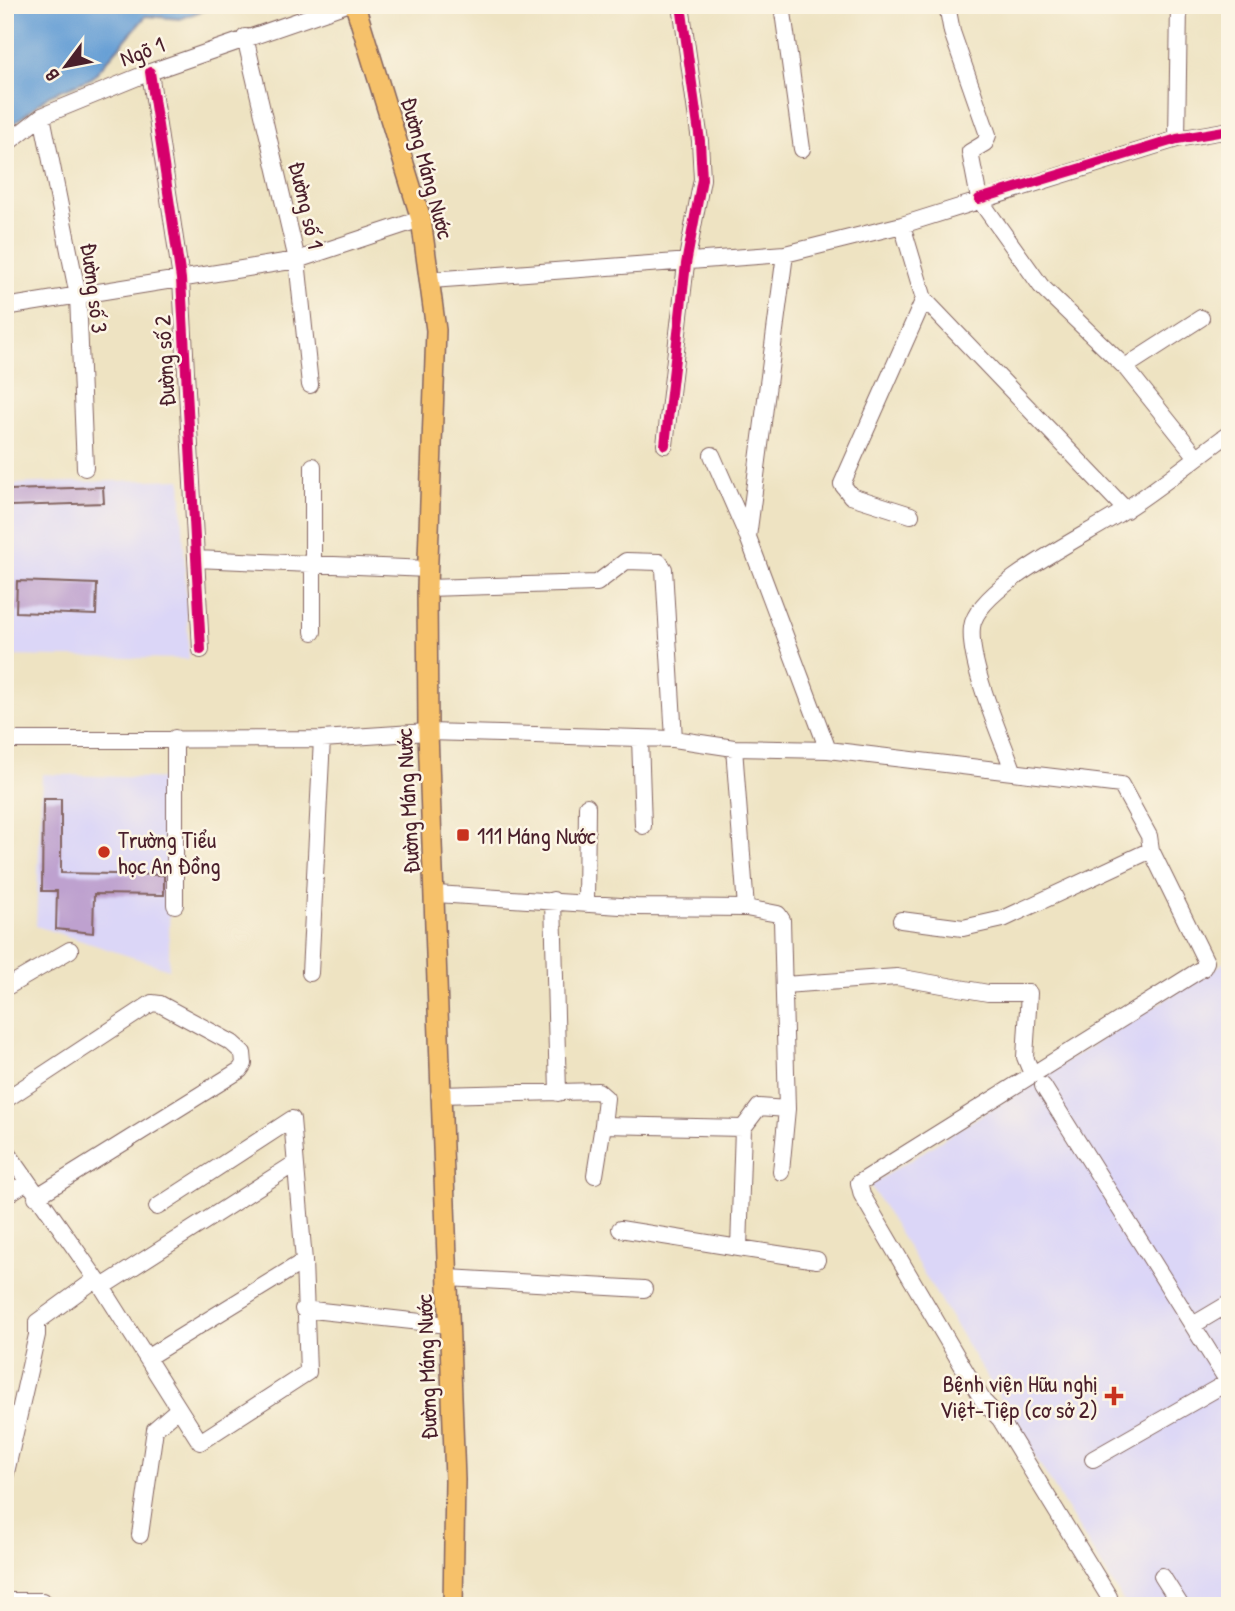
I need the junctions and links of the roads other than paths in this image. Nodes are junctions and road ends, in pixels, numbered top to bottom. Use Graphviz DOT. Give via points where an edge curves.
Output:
graph roads {
  1 [pos="344,5"];
  2 [pos="355,5"];
  3 [pos="681,5"];
  4 [pos="782,5"];
  5 [pos="947,5"];
  6 [pos="1180,5"];
  7 [pos="245,37"];
  8 [pos="150,72"];
  9 [pos="42,116"];
  10 [pos="1230,130"];
  11 [pos="1177,139"];
  12 [pos="5,145"];
  13 [pos="802,149"];
  14 [pos="979,199"];
  15 [pos="421,219"];
  16 [pos="902,225"];
  17 [pos="785,254"];
  18 [pos="297,260"];
  19 [pos="686,264"];
  20 [pos="181,279"];
  21 [pos="431,280"];
  22 [pos="78,296"];
  23 [pos="923,299"];
  24 [pos="5,307"];
  25 [pos="1201,318"];
  26 [pos="1125,367"];
  27 [pos="310,385"];
  28 [pos="1230,433"];
  29 [pos="665,445"];
  30 [pos="712,455"];
  31 [pos="1197,457"];
  32 [pos="313,466"];
  33 [pos="85,468"];
  34 [pos="1126,510"];
  35 [pos="911,515"];
  36 [pos="748,537"];
  37 [pos="196,559"];
  38 [pos="313,564"];
  39 [pos="428,578"];
  40 [pos="313,632"];
  41 [pos="201,650"];
  42 [pos="428,732"];
  43 [pos="175,738"];
  44 [pos="640,738"];
  45 [pos="322,739"];
  46 [pos="674,739"];
  47 [pos="5,740"];
  48 [pos="734,748"];
  49 [pos="828,750"];
  50 [pos="1013,771"];
  51 [pos="587,806"];
  52 [pos="643,826"];
  53 [pos="1151,850"];
  54 [pos="436,894"];
  55 [pos="553,900"];
  56 [pos="586,903"];
  57 [pos="175,905"];
  58 [pos="746,908"];
  59 [pos="901,920"];
  60 [pos="70,950"];
  61 [pos="310,973"];
  62 [pos="784,985"];
  63 [pos="5,988"];
  64 [pos="1038,1080"];
  65 [pos="558,1093"];
  66 [pos="439,1095"];
  67 [pos="5,1100"];
  68 [pos="787,1109"];
  69 [pos="603,1125"];
  70 [pos="743,1128"];
  71 [pos="5,1149"];
  72 [pos="294,1164"];
  73 [pos="781,1172"];
  74 [pos="595,1175"];
  75 [pos="27,1182"];
  76 [pos="5,1196"];
  77 [pos="36,1197"];
  78 [pos="157,1207"];
  79 [pos="620,1229"];
  80 [pos="738,1248"];
  81 [pos="817,1260"];
  82 [pos="304,1261"];
  83 [pos="448,1278"];
  84 [pos="99,1283"];
  85 [pos="644,1289"];
  86 [pos="1230,1303"];
  87 [pos="303,1309"];
  88 [pos="448,1325"];
  89 [pos="1193,1325"];
  90 [pos="148,1357"];
  91 [pos="1229,1384"];
  92 [pos="177,1410"];
  93 [pos="1093,1459"];
  94 [pos="5,1476"];
  95 [pos="140,1535"];
  96 [pos="1162,1576"];
  97 [pos="5,1601"];
  98 [pos="50,1606"];
  99 [pos="453,1606"];
  100 [pos="1111,1606"];
  101 [pos="1181,1606"];
  1 -- 7 [label="street, Ngõ 1"];
  2 -- 15 [label="main road, Đường Máng Nước"];
  3 -- 19 [label="street" via="702,179"];
  4 -- 13 [label="street"];
  5 -- 14 [label="street" via="988,135 985,143 970,152"];
  6 -- 11 [label="street"];
  7 -- 8 [label="street, Ngõ 1"];
  7 -- 18 [label="street, Đường số 1"];
  8 -- 9 [label="street, Ngõ 1"];
  8 -- 20 [label="street, Đường số 2"];
  9 -- 12 [label="street, Ngõ 1"];
  9 -- 22 [label="street, Đường số 3"];
  10 -- 11 [label="street"];
  11 -- 14 [label="street"];
  14 -- 16 [label="street"];
  14 -- 26 [label="street" via="1041,286"];
  15 -- 18 [label="street"];
  15 -- 21 [label="main road, Đường Máng Nước"];
  16 -- 17 [label="street"];
  16 -- 23 [label="street"];
  17 -- 19 [label="street"];
  17 -- 36 [label="street"];
  18 -- 20 [label="street"];
  18 -- 27 [label="street, Đường số 1"];
  19 -- 21 [label="street"];
  19 -- 29 [label="street"];
  20 -- 22 [label="street"];
  20 -- 37 [label="street, Đường số 2"];
  21 -- 39 [label="main road, Đường Máng Nước" via="436,330"];
  22 -- 24 [label="street"];
  22 -- 33 [label="street, Đường số 3"];
  23 -- 34 [label="street"];
  23 -- 35 [label="street" via="842,484 851,496"];
  25 -- 26 [label="street"];
  26 -- 31 [label="street"];
  28 -- 31 [label="street"];
  30 -- 36 [label="street"];
  31 -- 34 [label="street"];
  32 -- 38 [label="street"];
  34 -- 50 [label="street" via="1017,575 979,608 972,626 974,654"];
  36 -- 49 [label="street"];
  37 -- 38 [label="street"];
  37 -- 41 [label="street, Đường số 2"];
  38 -- 39 [label="street"];
  38 -- 40 [label="street"];
  39 -- 42 [label="main road, Đường Máng Nước"];
  39 -- 46 [label="street" via="597,583 626,561 659,562 664,569"];
  42 -- 44 [label="street"];
  42 -- 45 [label="street"];
  42 -- 54 [label="main road, Đường Máng Nước"];
  43 -- 45 [label="street"];
  43 -- 47 [label="street"];
  43 -- 57 [label="street"];
  44 -- 46 [label="street"];
  44 -- 52 [label="street"];
  45 -- 61 [label="street"];
  46 -- 48 [label="street"];
  48 -- 49 [label="street"];
  48 -- 58 [label="street"];
  49 -- 50 [label="street"];
  50 -- 53 [label="street" via="1121,785 1149,836"];
  51 -- 56 [label="street"];
  53 -- 59 [label="street" via="994,922 963,928"];
  53 -- 64 [label="street" via="1206,962"];
  54 -- 55 [label="street"];
  54 -- 66 [label="main road, Đường Máng Nước"];
  55 -- 56 [label="street"];
  55 -- 65 [label="street"];
  56 -- 58 [label="street"];
  58 -- 62 [label="street" via="781,918"];
  60 -- 63 [label="street"];
  62 -- 64 [label="street" via="897,977 988,993 1029,993 1025,1057"];
  62 -- 68 [label="street"];
  64 -- 89 [label="street"];
  64 -- 100 [label="street" via="859,1183 983,1401 1000,1419"];
  65 -- 66 [label="street"];
  65 -- 69 [label="street" via="603,1093 608,1104"];
  66 -- 83 [label="main road, Đường Máng Nước"];
  67 -- 77 [label="street" via="152,1003 243,1053 240,1070"];
  68 -- 70 [label="street" via="759,1107"];
  68 -- 73 [label="street"];
  69 -- 70 [label="street"];
  69 -- 74 [label="street"];
  70 -- 80 [label="street"];
  71 -- 75 [label="street"];
  72 -- 78 [label="street" via="292,1119"];
  72 -- 82 [label="street"];
  72 -- 84 [label="street"];
  75 -- 76 [label="street"];
  75 -- 77 [label="street"];
  77 -- 84 [label="street"];
  79 -- 80 [label="street"];
  80 -- 81 [label="street"];
  82 -- 87 [label="street"];
  82 -- 90 [label="street"];
  83 -- 85 [label="street"];
  83 -- 88 [label="main road, Đường Máng Nước"];
  84 -- 90 [label="street"];
  84 -- 94 [label="street" via="37,1322"];
  86 -- 89 [label="street"];
  87 -- 88 [label="street"];
  87 -- 92 [label="street" via="307,1372 200,1442"];
  88 -- 99 [label="main road, Đường Máng Nước" via="455,1480"];
  89 -- 91 [label="street"];
  90 -- 92 [label="street"];
  91 -- 93 [label="street"];
  92 -- 95 [label="street" via="155,1429"];
  96 -- 101 [label="street"];
  97 -- 98 [label="street" via="42,1601"];
}
